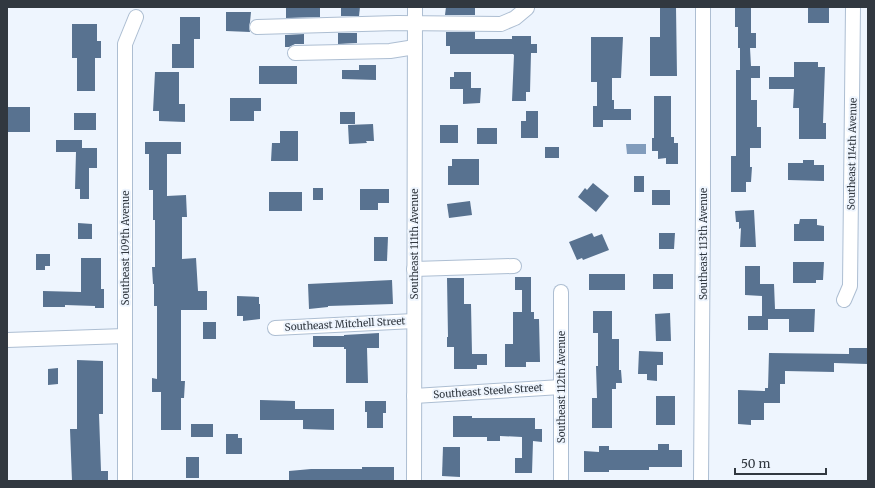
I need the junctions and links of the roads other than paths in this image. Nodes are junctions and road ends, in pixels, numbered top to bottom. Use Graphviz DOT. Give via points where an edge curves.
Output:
graph roads {
  1 [pos="415,7"];
  2 [pos="702,7"];
  3 [pos="853,7"];
  4 [pos="527,8"];
  5 [pos="136,17"];
  6 [pos="415,23"];
  7 [pos="257,27"];
  8 [pos="415,47"];
  9 [pos="295,54"];
  10 [pos="514,266"];
  11 [pos="414,269"];
  12 [pos="561,292"];
  13 [pos="844,300"];
  14 [pos="414,321"];
  15 [pos="275,328"];
  16 [pos="125,336"];
  17 [pos="7,340"];
  18 [pos="561,387"];
  19 [pos="414,396"];
  20 [pos="125,481"];
  21 [pos="414,481"];
  22 [pos="561,481"];
  23 [pos="701,481"];
  1 -- 6 [label="street, Southeast 111th Avenue"];
  2 -- 23 [label="street, Southeast 113th Avenue"];
  3 -- 13 [label="street, Southeast 114th Avenue" via="850,286"];
  4 -- 6 [label="street" via="515,18 501,24"];
  5 -- 16 [label="street, Southeast 109th Avenue" via="125,44"];
  6 -- 7 [label="street"];
  6 -- 8 [label="street, Southeast 111th Avenue"];
  8 -- 9 [label="street" via="390,51"];
  8 -- 11 [label="street, Southeast 111th Avenue"];
  10 -- 11 [label="street"];
  11 -- 14 [label="street, Southeast 111th Avenue"];
  12 -- 18 [label="street, Southeast 112th Avenue"];
  14 -- 15 [label="street, Southeast Mitchell Street"];
  14 -- 19 [label="street, Southeast 111th Avenue"];
  16 -- 17 [label="street"];
  16 -- 20 [label="street, Southeast 109th Avenue"];
  18 -- 19 [label="street, Southeast Steele Street"];
  18 -- 22 [label="street, Southeast 112th Avenue"];
  19 -- 21 [label="street, Southeast 111th Avenue"];
}
